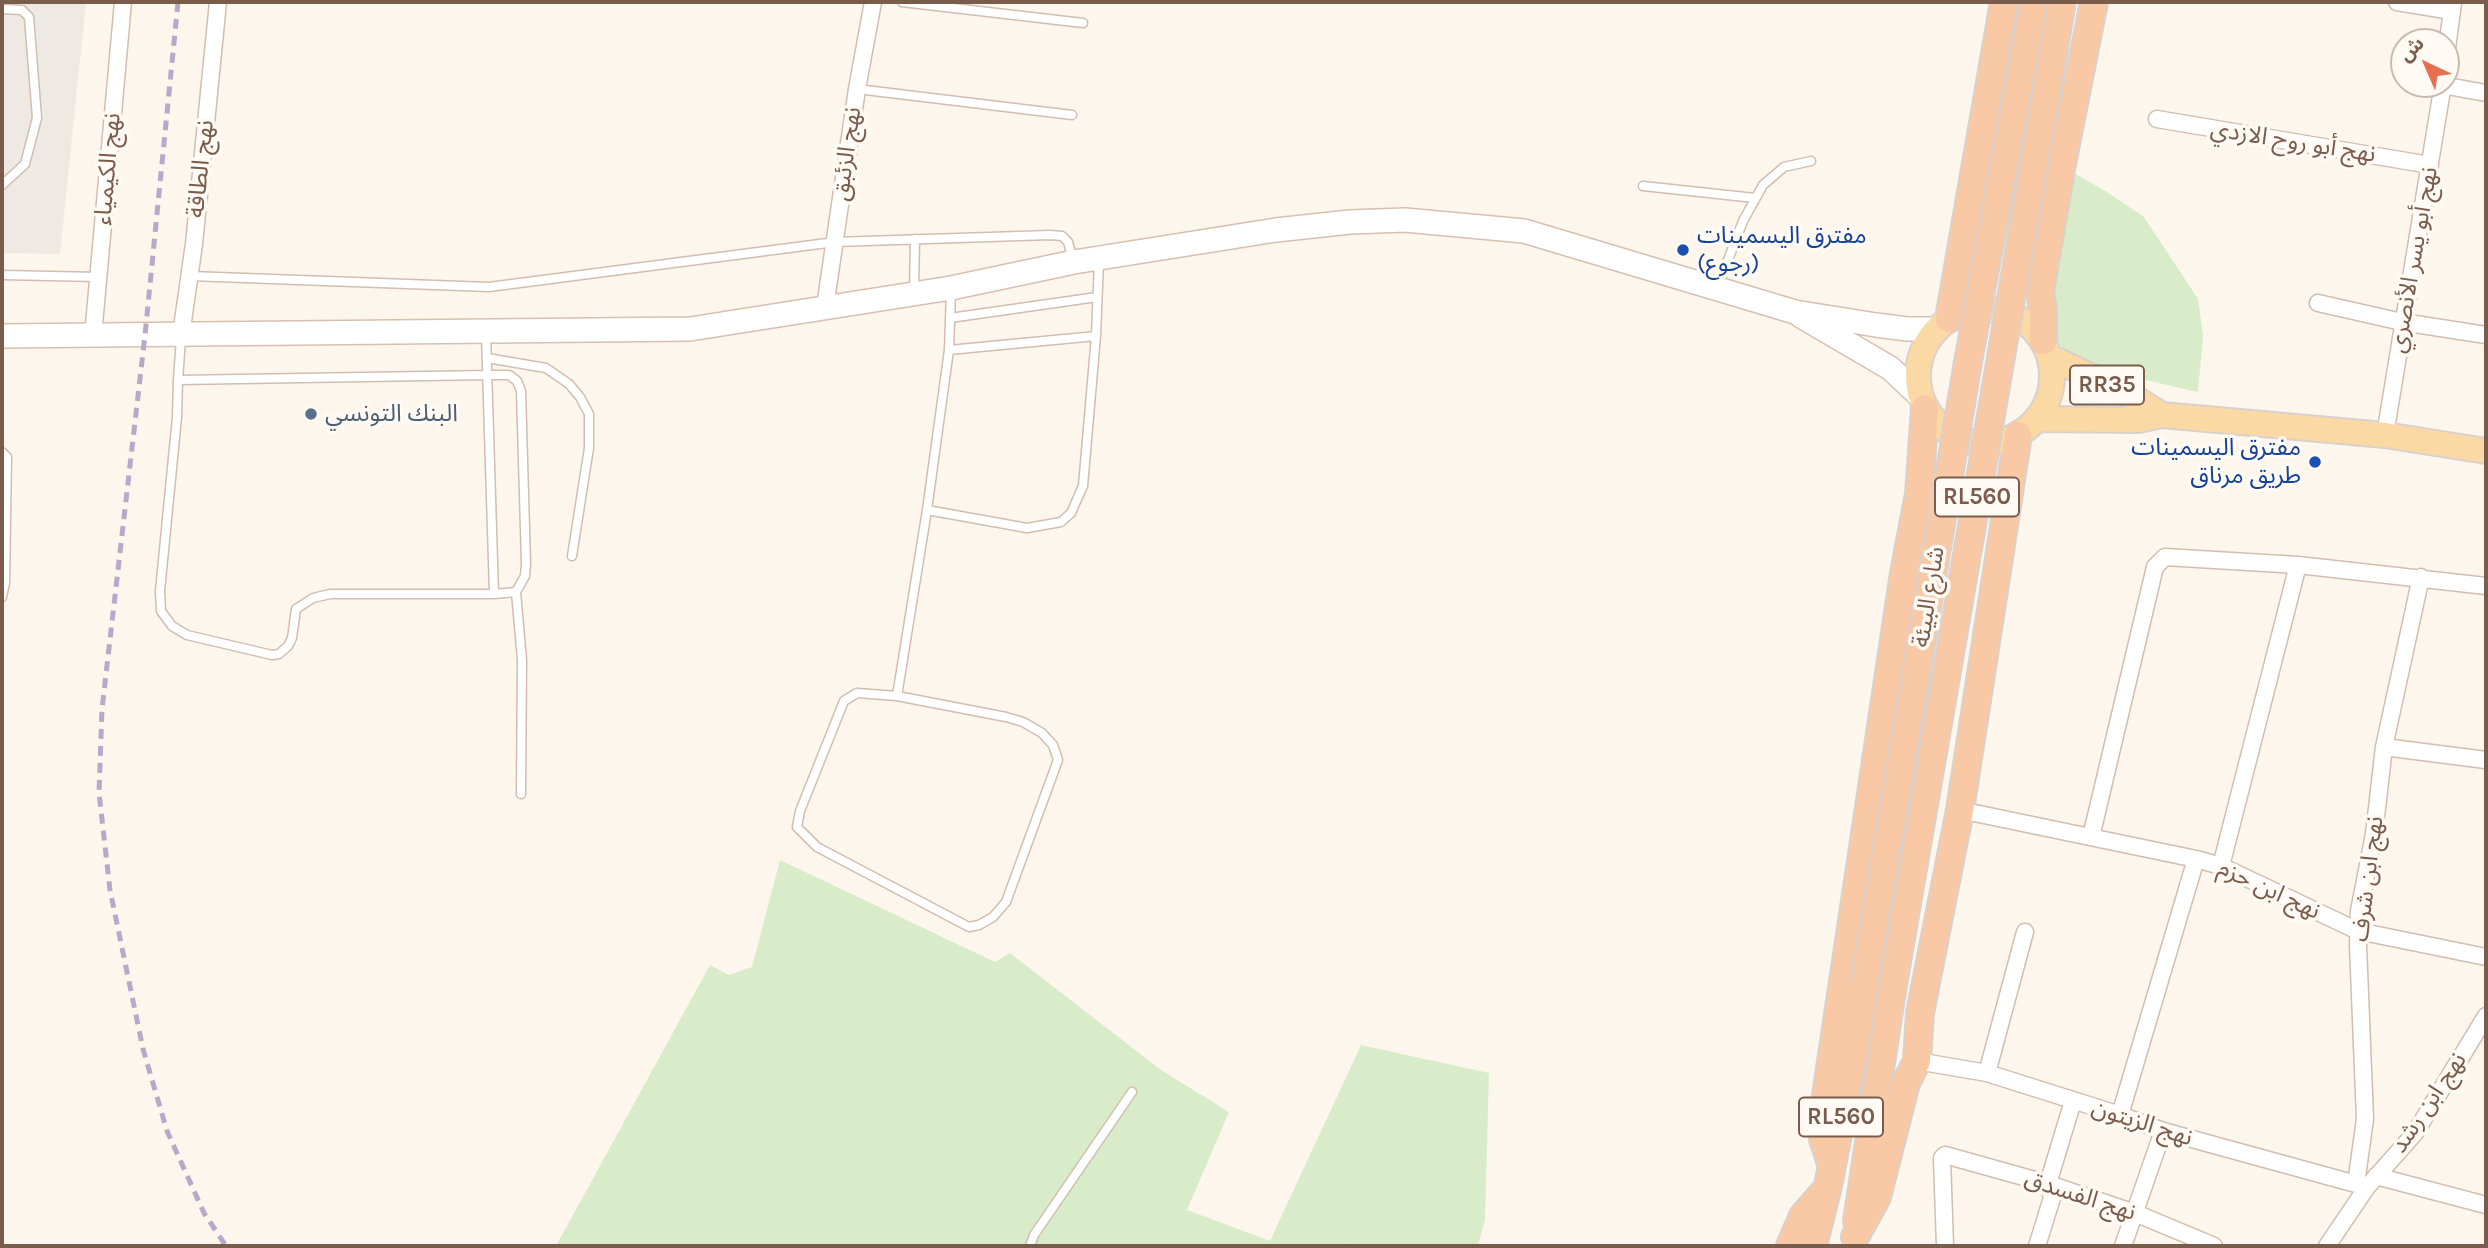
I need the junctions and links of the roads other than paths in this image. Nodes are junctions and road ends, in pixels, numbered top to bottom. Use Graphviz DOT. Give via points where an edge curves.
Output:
graph roads {
  1 [pos="122,2"];
  2 [pos="218,2"];
  3 [pos="873,2"];
  4 [pos="902,2"];
  5 [pos="2004,2"];
  6 [pos="2034,2"];
  7 [pos="2062,2"];
  8 [pos="2094,2"];
  9 [pos="2397,2"];
  10 [pos="2452,6"];
  11 [pos="2,9"];
  12 [pos="1083,23"];
  13 [pos="2449,28"];
  14 [pos="2460,88"];
  15 [pos="857,89"];
  16 [pos="2486,93"];
  17 [pos="2440,98"];
  18 [pos="1072,114"];
  19 [pos="2157,119"];
  20 [pos="1811,161"];
  21 [pos="2430,165"];
  22 [pos="2,185"];
  23 [pos="1643,186"];
  24 [pos="1755,198"];
  25 [pos="915,239"];
  26 [pos="835,242"];
  27 [pos="1099,259"];
  28 [pos="1074,262"];
  29 [pos="2,275"];
  30 [pos="190,276"];
  31 [pos="98,277"];
  32 [pos="951,288"];
  33 [pos="1717,289"];
  34 [pos="914,293"];
  35 [pos="1097,297"];
  36 [pos="2318,303"];
  37 [pos="825,307"];
  38 [pos="1795,312"];
  39 [pos="950,318"];
  40 [pos="2402,323"];
  41 [pos="1943,324"];
  42 [pos="486,332"];
  43 [pos="181,335"];
  44 [pos="2486,335"];
  45 [pos="2,336"];
  46 [pos="1096,336"];
  47 [pos="93,337"];
  48 [pos="2047,349"];
  49 [pos="950,350"];
  50 [pos="487,358"];
  51 [pos="488,375"];
  52 [pos="178,380"];
  53 [pos="1923,402"];
  54 [pos="2162,415"];
  55 [pos="2028,427"];
  56 [pos="2385,435"];
  57 [pos="2,452"];
  58 [pos="2486,452"];
  59 [pos="927,510"];
  60 [pos="572,556"];
  61 [pos="2298,565"];
  62 [pos="2421,578"];
  63 [pos="2486,586"];
  64 [pos="516,592"];
  65 [pos="494,594"];
  66 [pos="2,597"];
  67 [pos="897,696"];
  68 [pos="2384,747"];
  69 [pos="2486,760"];
  70 [pos="521,794"];
  71 [pos="1960,810"];
  72 [pos="2091,836"];
  73 [pos="2196,859"];
  74 [pos="2221,866"];
  75 [pos="2358,931"];
  76 [pos="2025,932"];
  77 [pos="2486,957"];
  78 [pos="2486,1016"];
  79 [pos="1917,1061"];
  80 [pos="1986,1073"];
  81 [pos="1132,1092"];
  82 [pos="2073,1101"];
  83 [pos="2120,1115"];
  84 [pos="2162,1131"];
  85 [pos="1830,1175"];
  86 [pos="2366,1182"];
  87 [pos="2049,1184"];
  88 [pos="2486,1205"];
  89 [pos="2135,1213"];
  90 [pos="1853,1241"];
  91 [pos="1030,1246"];
  92 [pos="1790,1246"];
  93 [pos="1813,1246"];
  94 [pos="1945,1246"];
  95 [pos="2037,1246"];
  96 [pos="2123,1246"];
  97 [pos="2214,1246"];
  98 [pos="2327,1246"];
  1 -- 31 [label="street, نهج الكيمياء"];
  2 -- 30 [label="street, نهج الطاقة"];
  3 -- 15 [label="street, نهج الزئبق"];
  4 -- 12 [label="lane"];
  5 -- 41 [label="highway"];
  6 -- 85 [label="highway, شارع البيئة / RL560, bridge"];
  7 -- 90 [label="highway, RL560, bridge"];
  8 -- 48 [label="highway" via="2040,291"];
  9 -- 10 [label="street"];
  10 -- 13 [label="street"];
  11 -- 22 [label="lane" via="22,10 29,16 37,118 24,163"];
  14 -- 16 [label="street"];
  15 -- 18 [label="lane"];
  15 -- 26 [label="street, نهج الزئبق"];
  17 -- 21 [label="street, نهج أبو يسر الأنصري"];
  19 -- 21 [label="street, نهج أبو روح الازدي"];
  20 -- 24 [label="lane" via="1784,167"];
  21 -- 40 [label="street, نهج أبو يسر الأنصري"];
  23 -- 24 [label="lane"];
  24 -- 33 [label="lane"];
  25 -- 26 [label="lane"];
  25 -- 28 [label="lane" via="1062,236"];
  25 -- 34 [label="lane"];
  26 -- 30 [label="lane" via="489,287"];
  26 -- 37 [label="street, نهج الزئبق"];
  27 -- 28 [label="main road"];
  27 -- 33 [label="main road" via="1276,230 1405,220 1524,231"];
  27 -- 35 [label="lane"];
  28 -- 32 [label="main road"];
  29 -- 31 [label="lane"];
  30 -- 43 [label="street, نهج الطاقة"];
  31 -- 47 [label="street, نهج الكيمياء"];
  32 -- 34 [label="main road"];
  32 -- 39 [label="lane"];
  33 -- 38 [label="main road"];
  34 -- 37 [label="main road"];
  35 -- 39 [label="lane"];
  35 -- 46 [label="lane"];
  36 -- 40 [label="street"];
  37 -- 42 [label="main road" via="690,329"];
  38 -- 41 [label="main road" via="1886,327"];
  38 -- 53 [label="main road" via="1890,368"];
  39 -- 49 [label="lane"];
  40 -- 44 [label="street"];
  40 -- 56 [label="street, نهج أبو يسر الأنصري"];
  41 -- 48 [label="main road" via="1969,310 2011,313 2029,324"];
  41 -- 53 [label="main road" via="1926,343 1919,360 1917,378"];
  42 -- 43 [label="main road"];
  42 -- 50 [label="lane"];
  43 -- 47 [label="main road"];
  43 -- 52 [label="lane"];
  45 -- 47 [label="main road"];
  46 -- 49 [label="lane"];
  46 -- 59 [label="lane" via="1083,486 1071,513 1061,522 1027,527"];
  48 -- 54 [label="main road, RR35"];
  48 -- 55 [label="main road" via="2053,379 2048,400"];
  49 -- 59 [label="lane"];
  50 -- 51 [label="lane"];
  50 -- 60 [label="lane" via="546,368 569,384 589,414 589,447"];
  51 -- 52 [label="lane"];
  51 -- 64 [label="lane" via="509,375 521,391 526,564"];
  51 -- 65 [label="lane"];
  52 -- 65 [label="lane" via="160,590 161,611 172,626 187,635 272,655 288,646 296,609 313,598 330,594"];
  53 -- 55 [label="main road" via="1938,425 1976,443 1998,443"];
  53 -- 85 [label="highway" via="1919,494 1822,1122"];
  54 -- 55 [label="main road, RR35"];
  54 -- 56 [label="main road, RR35"];
  55 -- 71 [label="highway"];
  56 -- 58 [label="main road, RR35"];
  57 -- 66 [label="lane" via="7,457"];
  59 -- 67 [label="lane"];
  61 -- 62 [label="street"];
  61 -- 72 [label="street" via="2173,556 2158,562"];
  61 -- 74 [label="street"];
  62 -- 63 [label="street"];
  62 -- 68 [label="street, نهج ابن شرف"];
  64 -- 65 [label="lane"];
  64 -- 70 [label="lane" via="522,660"];
  67 -- 67 [label="lane" via="857,693 844,701 797,827 817,847 969,927 979,925 1006,902 1058,760 1053,745 1023,722"];
  68 -- 69 [label="street"];
  68 -- 75 [label="street, نهج ابن شرف"];
  71 -- 72 [label="street, نهج ابن حزم"];
  71 -- 79 [label="highway" via="1920,1013"];
  72 -- 73 [label="street, نهج ابن حزم"];
  73 -- 74 [label="street, نهج ابن حزم"];
  73 -- 83 [label="street"];
  74 -- 75 [label="street, نهج ابن حزم"];
  75 -- 77 [label="street, نهج ابن حزم"];
  75 -- 86 [label="street, نهج ابن شرف"];
  76 -- 80 [label="street"];
  78 -- 86 [label="street, نهج ابن رشد" via="2415,1133"];
  79 -- 80 [label="street, نهج الزيتون"];
  79 -- 90 [label="highway" via="1906,1083 1877,1197"];
  80 -- 82 [label="street, نهج الزيتون"];
  81 -- 91 [label="lane"];
  82 -- 83 [label="street, نهج الزيتون"];
  82 -- 87 [label="street"];
  83 -- 84 [label="street, نهج الزيتون"];
  84 -- 86 [label="street, نهج الزيتون"];
  84 -- 89 [label="street"];
  85 -- 92 [label="highway"];
  85 -- 93 [label="highway, RL560"];
  86 -- 88 [label="street, نهج الزيتون"];
  86 -- 98 [label="street, نهج ابن رشد"];
  87 -- 89 [label="street, نهج الفسدق"];
  87 -- 94 [label="street, نهج الفسدق" via="1943,1156"];
  87 -- 95 [label="street" via="2052,1198"];
  89 -- 96 [label="street"];
  89 -- 97 [label="street, نهج الفسدق"];
}
